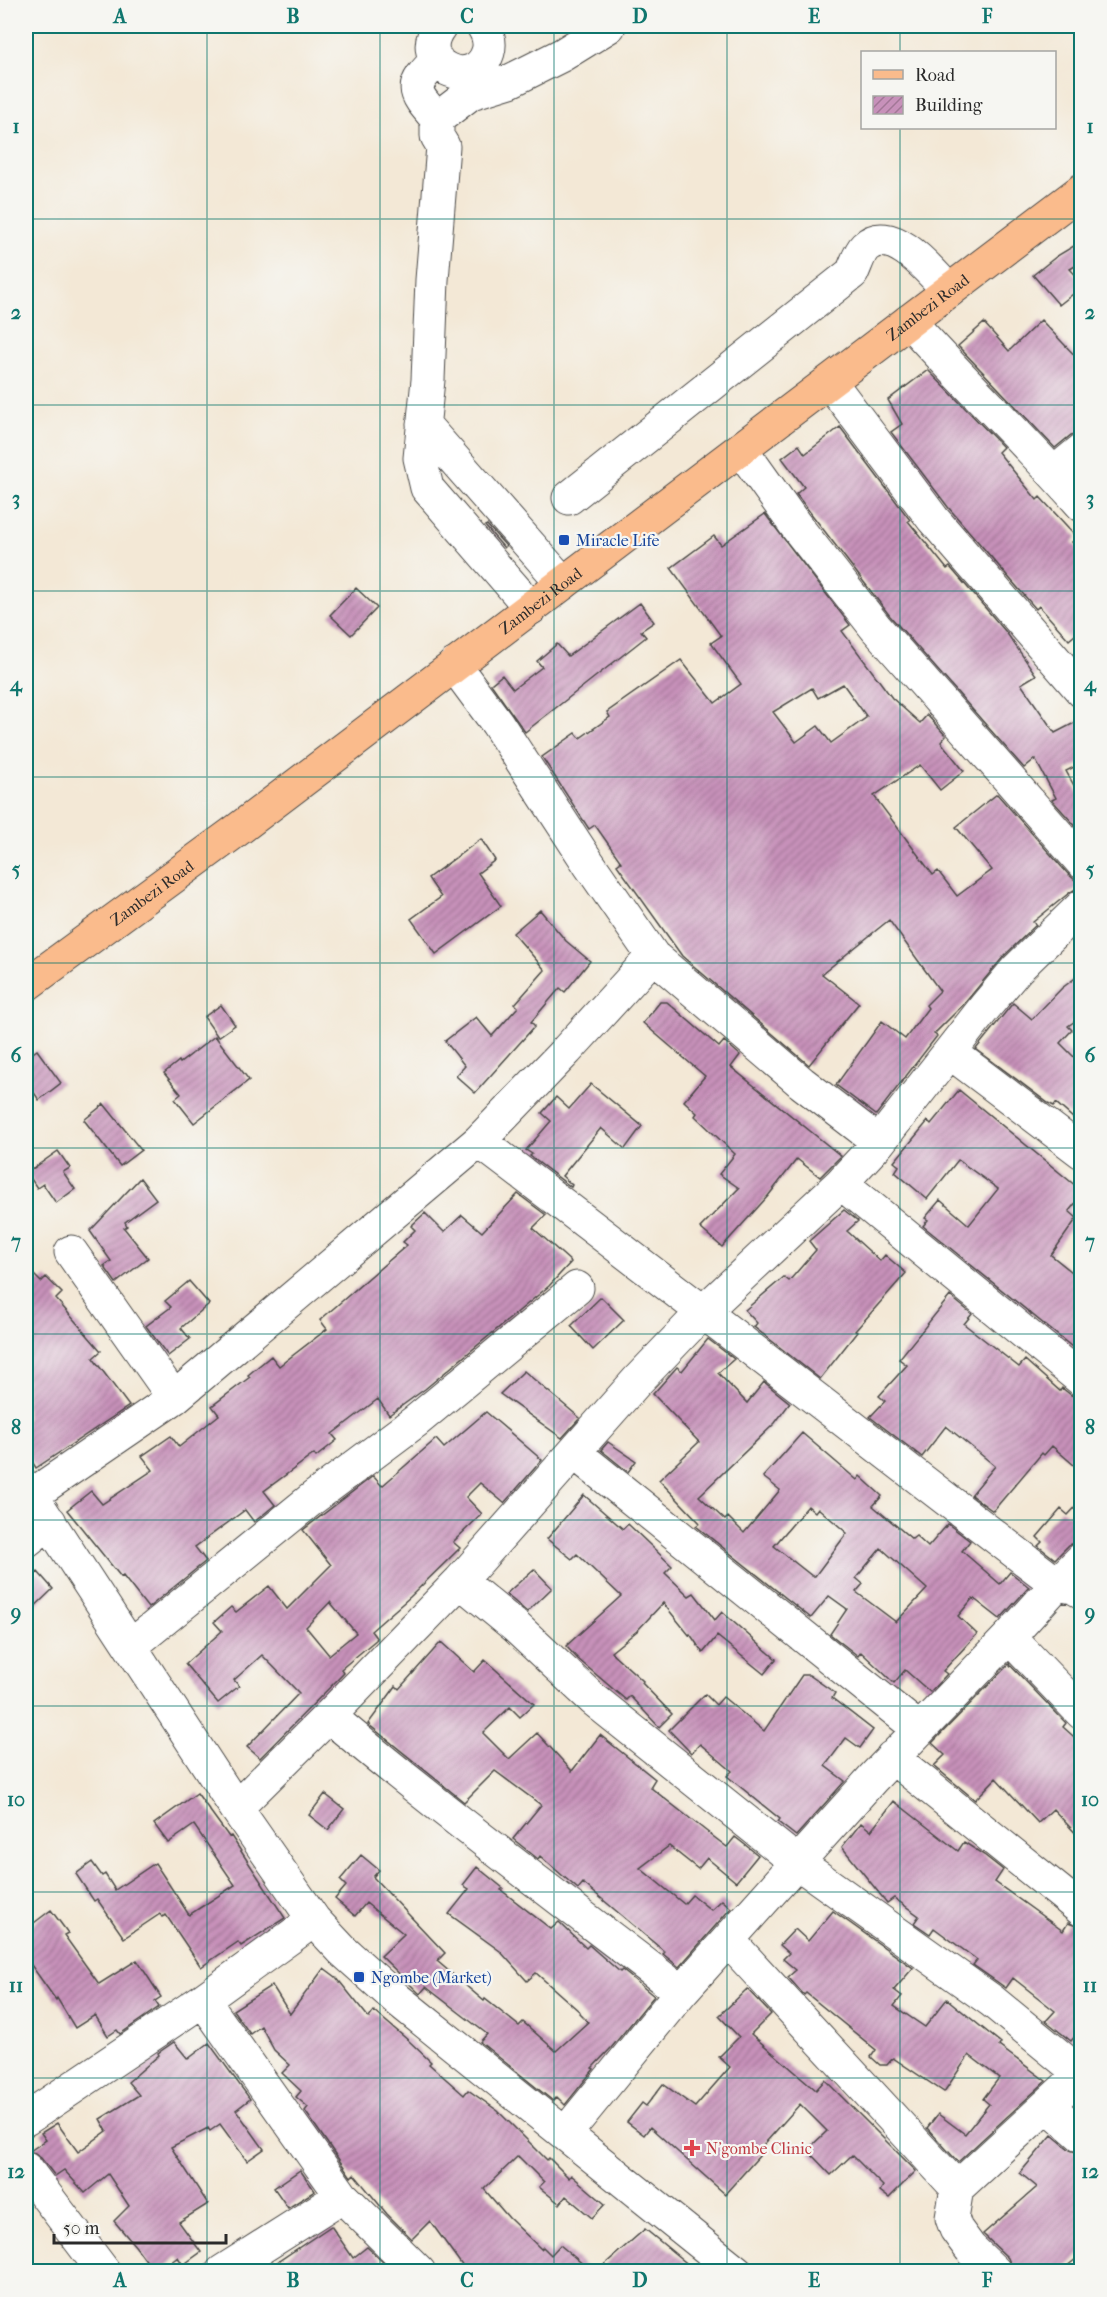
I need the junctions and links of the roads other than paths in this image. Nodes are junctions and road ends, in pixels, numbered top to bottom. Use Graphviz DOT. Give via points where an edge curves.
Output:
graph roads {
  1 [pos="440,26"];
  2 [pos="483,26"];
  3 [pos="609,26"];
  4 [pos="437,60"];
  5 [pos="438,119"];
  6 [pos="1082,190"];
  7 [pos="949,291"];
  8 [pos="909,321"];
  9 [pos="830,382"];
  10 [pos="423,423"];
  11 [pos="741,450"];
  12 [pos="1082,450"];
  13 [pos="1054,473"];
  14 [pos="570,498"];
  15 [pos="1082,504"];
  16 [pos="563,583"];
  17 [pos="531,608"];
  18 [pos="454,665"];
  19 [pos="1082,691"];
  20 [pos="1082,862"];
  21 [pos="1080,910"];
  22 [pos="653,956"];
  23 [pos="26,985"];
  24 [pos="951,1053"];
  25 [pos="479,1141"];
  26 [pos="879,1142"];
  27 [pos="1082,1152"];
  28 [pos="841,1183"];
  29 [pos="71,1252"];
  30 [pos="577,1288"];
  31 [pos="704,1311"];
  32 [pos="1082,1380"];
  33 [pos="174,1398"];
  34 [pos="575,1453"];
  35 [pos="33,1511"];
  36 [pos="1082,1559"];
  37 [pos="460,1581"];
  38 [pos="1069,1588"];
  39 [pos="1009,1637"];
  40 [pos="131,1646"];
  41 [pos="1082,1713"];
  42 [pos="329,1716"];
  43 [pos="919,1729"];
  44 [pos="892,1756"];
  45 [pos="236,1808"];
  46 [pos="798,1863"];
  47 [pos="1082,1910"];
  48 [pos="314,1920"];
  49 [pos="728,1940"];
  50 [pos="681,1992"];
  51 [pos="204,2000"];
  52 [pos="1081,2073"];
  53 [pos="1047,2105"];
  54 [pos="26,2118"];
  55 [pos="565,2134"];
  56 [pos="1082,2136"];
  57 [pos="26,2169"];
  58 [pos="957,2188"];
  59 [pos="342,2196"];
  60 [pos="104,2271"];
  61 [pos="222,2271"];
  62 [pos="419,2271"];
  63 [pos="737,2271"];
  64 [pos="995,2271"];
  1 -- 4 [label="street" via="432,43"];
  2 -- 4 [label="street" via="489,41 479,66 463,73 454,72"];
  3 -- 5 [label="street" via="510,81 471,93"];
  4 -- 5 [label="street" via="419,78 417,91"];
  5 -- 10 [label="street" via="437,136 443,146"];
  6 -- 7 [label="main road, Zambezi Road"];
  7 -- 8 [label="main road, Zambezi Road"];
  7 -- 14 [label="street" via="914,255 895,244 880,240 865,247 852,273"];
  8 -- 9 [label="main road, Zambezi Road"];
  8 -- 13 [label="street"];
  9 -- 11 [label="main road, Zambezi Road"];
  9 -- 19 [label="street" via="933,519"];
  10 -- 16 [label="street"];
  10 -- 17 [label="street" via="420,458 428,488"];
  11 -- 16 [label="main road, Zambezi Road"];
  11 -- 20 [label="street" via="876,628"];
  12 -- 13 [label="street"];
  13 -- 15 [label="street"];
  16 -- 17 [label="main road, Zambezi Road"];
  17 -- 18 [label="main road, Zambezi Road"];
  18 -- 22 [label="street"];
  18 -- 23 [label="main road, Zambezi Road"];
  21 -- 24 [label="street" via="1017,969"];
  22 -- 25 [label="street"];
  22 -- 26 [label="street" via="802,1083"];
  24 -- 26 [label="street"];
  24 -- 27 [label="street"];
  25 -- 31 [label="street"];
  25 -- 33 [label="street"];
  26 -- 28 [label="street"];
  28 -- 31 [label="street"];
  28 -- 32 [label="street"];
  29 -- 33 [label="street"];
  30 -- 40 [label="street"];
  31 -- 34 [label="street"];
  31 -- 38 [label="street" via="868,1440"];
  33 -- 35 [label="street"];
  34 -- 37 [label="street"];
  34 -- 43 [label="street"];
  35 -- 40 [label="street"];
  36 -- 38 [label="street"];
  37 -- 42 [label="street"];
  37 -- 46 [label="street" via="593,1699"];
  38 -- 39 [label="street"];
  39 -- 41 [label="street"];
  39 -- 43 [label="street"];
  40 -- 45 [label="street"];
  42 -- 45 [label="street"];
  42 -- 50 [label="street" via="407,1782"];
  43 -- 44 [label="street"];
  44 -- 46 [label="street"];
  44 -- 47 [label="street"];
  45 -- 48 [label="street"];
  46 -- 49 [label="street"];
  46 -- 52 [label="street" via="992,2001"];
  48 -- 51 [label="street"];
  48 -- 55 [label="street" via="398,2000"];
  49 -- 50 [label="street"];
  49 -- 58 [label="street"];
  50 -- 55 [label="street"];
  51 -- 54 [label="street"];
  51 -- 59 [label="street"];
  52 -- 53 [label="street"];
  53 -- 56 [label="street"];
  53 -- 58 [label="street"];
  55 -- 63 [label="street"];
  57 -- 60 [label="street"];
  58 -- 64 [label="street" via="952,2218 956,2229"];
  59 -- 61 [label="street"];
  59 -- 62 [label="street"];
}
